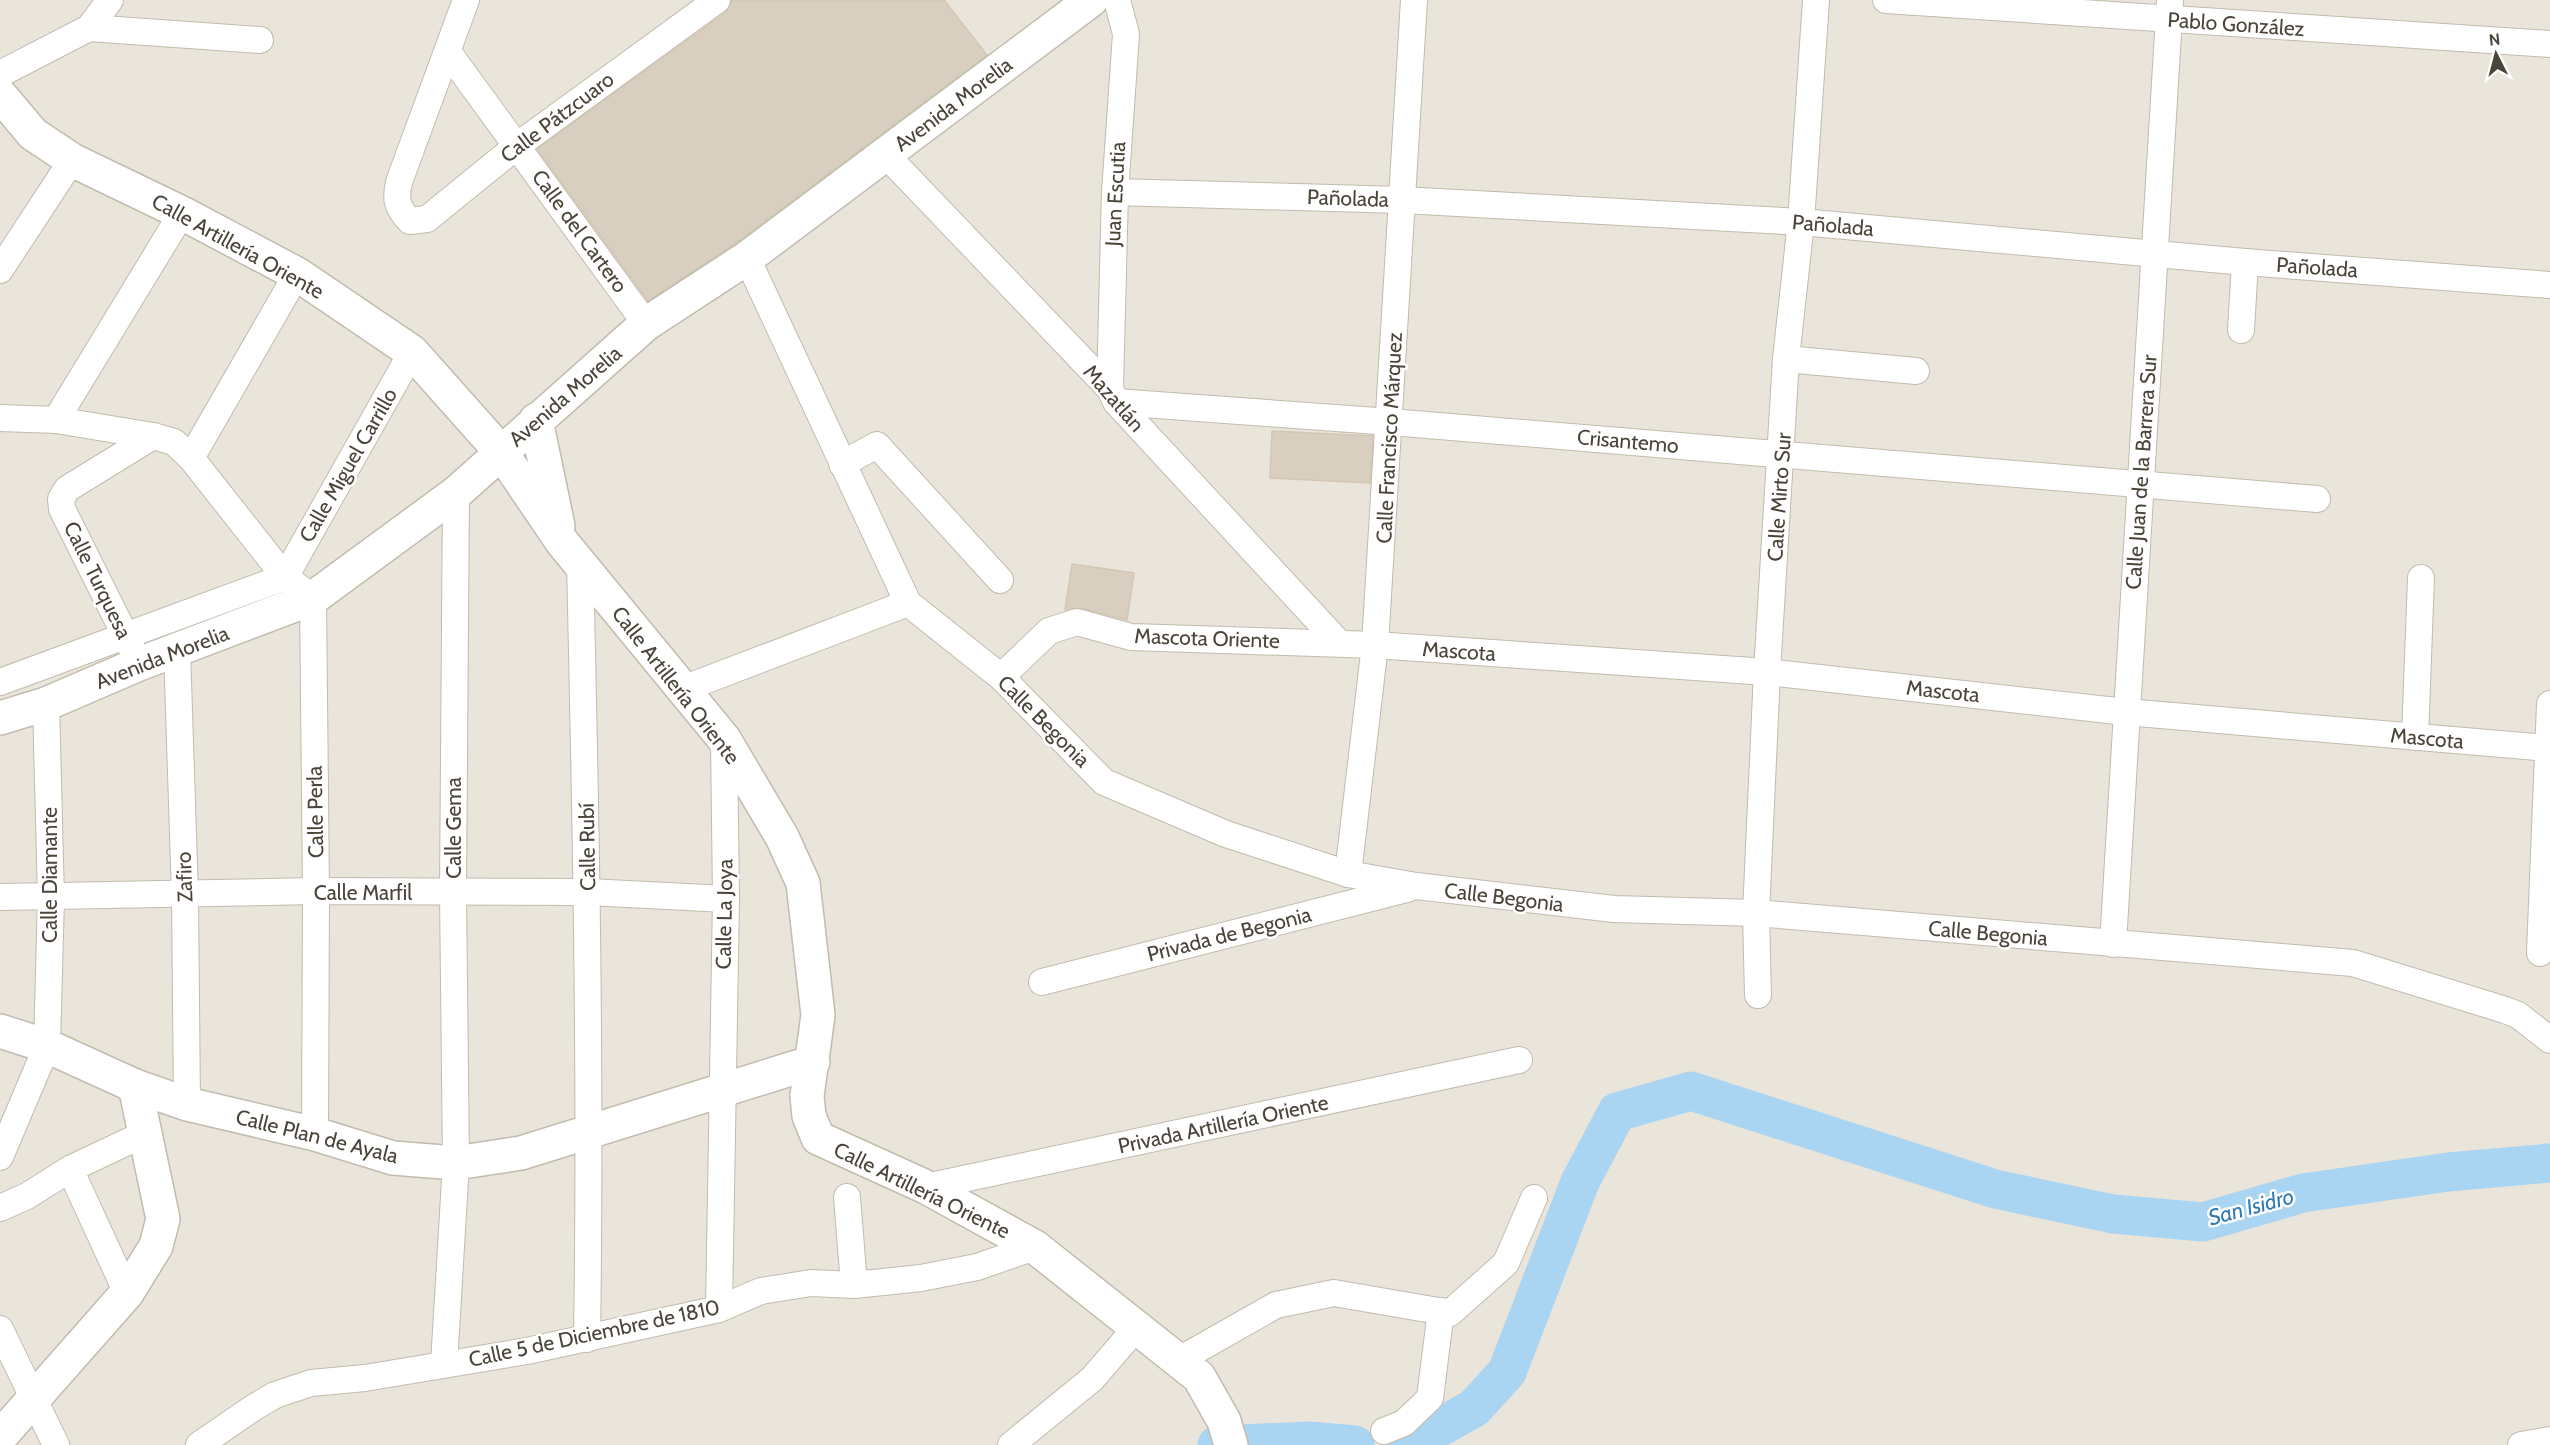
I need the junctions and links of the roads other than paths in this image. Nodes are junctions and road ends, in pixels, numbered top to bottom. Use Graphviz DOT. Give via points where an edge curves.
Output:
graph roads {
  1 [pos="110,0"];
  2 [pos="466,0"];
  3 [pos="717,0"];
  4 [pos="1091,0"];
  5 [pos="1117,0"];
  6 [pos="1414,0"];
  7 [pos="1816,0"];
  8 [pos="1887,0"];
  9 [pos="2169,10"];
  10 [pos="89,28"];
  11 [pos="260,40"];
  12 [pos="2550,44"];
  13 [pos="448,52"];
  14 [pos="0,74"];
  15 [pos="0,95"];
  16 [pos="518,145"];
  17 [pos="886,155"];
  18 [pos="72,160"];
  19 [pos="1115,192"];
  20 [pos="1402,200"];
  21 [pos="182,213"];
  22 [pos="1801,222"];
  23 [pos="2155,254"];
  24 [pos="747,258"];
  25 [pos="2245,262"];
  26 [pos="0,270"];
  27 [pos="297,274"];
  28 [pos="2550,285"];
  29 [pos="646,324"];
  30 [pos="2241,330"];
  31 [pos="412,352"];
  32 [pos="1786,359"];
  33 [pos="1916,371"];
  34 [pos="1113,396"];
  35 [pos="0,418"];
  36 [pos="56,420"];
  37 [pos="536,420"];
  38 [pos="1391,422"];
  39 [pos="153,436"];
  40 [pos="501,452"];
  41 [pos="1782,454"];
  42 [pos="191,458"];
  43 [pos="842,464"];
  44 [pos="2139,483"];
  45 [pos="456,493"];
  46 [pos="2317,499"];
  47 [pos="571,553"];
  48 [pos="285,577"];
  49 [pos="2421,578"];
  50 [pos="1000,580"];
  51 [pos="312,598"];
  52 [pos="908,603"];
  53 [pos="1339,643"];
  54 [pos="1376,645"];
  55 [pos="177,650"];
  56 [pos="133,651"];
  57 [pos="1767,672"];
  58 [pos="1001,677"];
  59 [pos="0,682"];
  60 [pos="683,689"];
  61 [pos="46,704"];
  62 [pos="2550,704"];
  63 [pos="2126,712"];
  64 [pos="0,718"];
  65 [pos="2415,737"];
  66 [pos="724,739"];
  67 [pos="2547,748"];
  68 [pos="1348,874"];
  69 [pos="1416,886"];
  70 [pos="316,891"];
  71 [pos="453,892"];
  72 [pos="588,892"];
  73 [pos="185,896"];
  74 [pos="0,897"];
  75 [pos="51,897"];
  76 [pos="726,899"];
  77 [pos="1756,913"];
  78 [pos="2113,944"];
  79 [pos="2540,953"];
  80 [pos="1042,982"];
  81 [pos="1758,995"];
  82 [pos="0,1031"];
  83 [pos="2550,1040"];
  84 [pos="47,1046"];
  85 [pos="1519,1060"];
  86 [pos="813,1062"];
  87 [pos="135,1086"];
  88 [pos="721,1089"];
  89 [pos="188,1104"];
  90 [pos="590,1131"];
  91 [pos="144,1134"];
  92 [pos="315,1134"];
  93 [pos="0,1157"];
  94 [pos="456,1163"];
  95 [pos="70,1169"];
  96 [pos="926,1188"];
  97 [pos="847,1197"];
  98 [pos="1534,1198"];
  99 [pos="0,1208"];
  100 [pos="1035,1247"];
  101 [pos="854,1285"];
  102 [pos="127,1293"];
  103 [pos="719,1309"];
  104 [pos="1441,1311"];
  105 [pos="1136,1328"];
  106 [pos="0,1329"];
  107 [pos="587,1339"];
  108 [pos="444,1364"];
  109 [pos="1189,1369"];
  110 [pos="33,1398"];
  111 [pos="1384,1431"];
  112 [pos="0,1437"];
  113 [pos="2550,1440"];
  114 [pos="56,1445"];
  115 [pos="199,1445"];
  116 [pos="1011,1445"];
  117 [pos="1231,1445"];
  118 [pos="2521,1445"];
  1 -- 10 [label="street"];
  2 -- 13 [label="street"];
  3 -- 16 [label="street, Calle Pátzcuaro"];
  4 -- 17 [label="street, Avenida Morelia"];
  5 -- 19 [label="street, Juan Escutia" via="1126,34"];
  6 -- 20 [label="street, Calle Francisco Márquez"];
  7 -- 22 [label="street, Calle Mirto Sur"];
  8 -- 9 [label="street, Pablo González"];
  9 -- 12 [label="street, Pablo González"];
  9 -- 23 [label="street, Calle Juan de la Barrera Sur"];
  10 -- 11 [label="street"];
  10 -- 14 [label="street"];
  13 -- 16 [label="street, Calle del Cartero"];
  13 -- 16 [label="street, Calle Pátzcuaro" via="399,182 398,210 410,221 428,219"];
  15 -- 18 [label="street, Calle Artillería Oriente" via="33,134"];
  16 -- 29 [label="street, Calle del Cartero"];
  17 -- 24 [label="street, Avenida Morelia"];
  17 -- 34 [label="street, Mazatlán"];
  18 -- 21 [label="street, Calle Artillería Oriente"];
  18 -- 26 [label="street"];
  19 -- 20 [label="street, Pañolada"];
  19 -- 34 [label="street, Juan Escutia"];
  20 -- 22 [label="street, Pañolada"];
  20 -- 38 [label="street, Calle Francisco Márquez"];
  21 -- 27 [label="street, Calle Artillería Oriente"];
  21 -- 36 [label="street"];
  22 -- 23 [label="street, Pañolada"];
  22 -- 32 [label="street, Calle Mirto Sur"];
  23 -- 25 [label="street, Pañolada"];
  23 -- 44 [label="street, Calle Juan de la Barrera Sur"];
  24 -- 29 [label="street, Avenida Morelia"];
  24 -- 43 [label="street, Calle Begonia"];
  25 -- 28 [label="street, Pañolada"];
  25 -- 30 [label="street"];
  27 -- 31 [label="street, Calle Artillería Oriente"];
  27 -- 42 [label="street"];
  29 -- 37 [label="street, Avenida Morelia"];
  31 -- 40 [label="street, Calle Artillería Oriente"];
  31 -- 48 [label="street, Calle Miguel Carrillo"];
  32 -- 33 [label="street"];
  32 -- 41 [label="street, Calle Mirto Sur"];
  34 -- 38 [label="street, Crisantemo"];
  34 -- 53 [label="street, Mazatlán"];
  35 -- 36 [label="street"];
  36 -- 39 [label="street"];
  37 -- 40 [label="street, Avenida Morelia"];
  37 -- 47 [label="street"];
  38 -- 41 [label="street, Crisantemo"];
  38 -- 54 [label="street, Calle Francisco Márquez"];
  39 -- 42 [label="street" via="174,442"];
  39 -- 56 [label="street, Calle Turquesa" via="67,489 61,499 62,509"];
  40 -- 45 [label="street, Avenida Morelia"];
  40 -- 47 [label="street, Calle Artillería Oriente"];
  41 -- 44 [label="street, Crisantemo"];
  41 -- 57 [label="street, Calle Mirto Sur"];
  42 -- 48 [label="street"];
  43 -- 50 [label="street" via="877,445"];
  43 -- 52 [label="street, Calle Begonia"];
  44 -- 46 [label="street, Crisantemo"];
  44 -- 63 [label="street, Calle Juan de la Barrera Sur"];
  45 -- 51 [label="street, Avenida Morelia"];
  45 -- 71 [label="street, Calle Gema"];
  47 -- 60 [label="street, Calle Artillería Oriente"];
  47 -- 72 [label="street, Calle Rubí"];
  48 -- 51 [label="street"];
  48 -- 56 [label="street"];
  49 -- 65 [label="street"];
  51 -- 55 [label="street, Avenida Morelia"];
  51 -- 70 [label="street, Calle Perla"];
  52 -- 58 [label="street, Calle Begonia"];
  52 -- 60 [label="street"];
  53 -- 54 [label="street, Mascota"];
  53 -- 58 [label="street, Mascota Oriente" via="1131,637 1077,621 1049,631"];
  54 -- 57 [label="street, Mascota"];
  54 -- 68 [label="street, Calle Francisco Márquez"];
  55 -- 56 [label="street, Avenida Morelia"];
  55 -- 73 [label="street, Zafiro"];
  56 -- 59 [label="street"];
  56 -- 61 [label="street, Avenida Morelia"];
  57 -- 63 [label="street, Mascota"];
  57 -- 77 [label="street, Calle Mirto Sur"];
  58 -- 68 [label="street, Calle Begonia" via="1104,782 1226,834"];
  60 -- 66 [label="street, Calle Artillería Oriente"];
  61 -- 64 [label="street, Avenida Morelia"];
  61 -- 75 [label="street, Calle Diamante"];
  62 -- 67 [label="street"];
  63 -- 65 [label="street, Mascota"];
  63 -- 78 [label="street, Calle Juan de la Barrera Sur"];
  65 -- 67 [label="street, Mascota"];
  66 -- 76 [label="street, Calle La Joya"];
  66 -- 86 [label="street, Calle Artillería Oriente" via="782,837 803,883 818,1015"];
  67 -- 79 [label="street"];
  68 -- 69 [label="street, Calle Begonia"];
  69 -- 77 [label="street, Calle Begonia" via="1614,909"];
  69 -- 80 [label="street, Privada de Begonia"];
  70 -- 71 [label="street, Calle Marfil"];
  70 -- 73 [label="street, Calle Marfil"];
  70 -- 92 [label="street, Calle Perla"];
  71 -- 72 [label="street, Calle Marfil"];
  71 -- 94 [label="street, Calle Gema"];
  72 -- 76 [label="street, Calle Marfil"];
  72 -- 90 [label="street, Calle Rubí"];
  73 -- 75 [label="street, Calle Marfil"];
  73 -- 89 [label="street, Zafiro"];
  74 -- 75 [label="street, Calle Marfil"];
  75 -- 84 [label="street, Calle Diamante"];
  76 -- 88 [label="street, Calle La Joya"];
  77 -- 78 [label="street, Calle Begonia"];
  77 -- 81 [label="street, Calle Mirto Sur"];
  78 -- 83 [label="street, Calle Begonia" via="2371,967 2512,1012"];
  82 -- 84 [label="street, Calle Plan de Ayala"];
  84 -- 87 [label="street, Calle Plan de Ayala"];
  84 -- 93 [label="street"];
  85 -- 96 [label="street, Privada Artillería Oriente"];
  86 -- 88 [label="street, Calle Plan de Ayala"];
  86 -- 96 [label="street, Calle Artillería Oriente" via="807,1096 809,1116 818,1138"];
  87 -- 89 [label="street, Calle Plan de Ayala"];
  87 -- 91 [label="street"];
  88 -- 90 [label="street, Calle Plan de Ayala"];
  88 -- 103 [label="street, Calle La Joya"];
  89 -- 92 [label="street, Calle Plan de Ayala"];
  90 -- 94 [label="street, Calle Plan de Ayala" via="521,1153"];
  90 -- 107 [label="street, Calle Rubí"];
  91 -- 95 [label="street"];
  91 -- 102 [label="street" via="163,1219 156,1246"];
  92 -- 94 [label="street, Calle Plan de Ayala" via="393,1158"];
  94 -- 108 [label="street, Calle Gema"];
  95 -- 99 [label="street"];
  95 -- 102 [label="street"];
  96 -- 100 [label="street, Calle Artillería Oriente"];
  97 -- 101 [label="street"];
  98 -- 104 [label="street" via="1506,1263 1450,1313"];
  100 -- 101 [label="street, Calle 5 de Diciembre de 1810" via="977,1267"];
  100 -- 105 [label="street, Calle Artillería Oriente"];
  101 -- 103 [label="street, Calle 5 de Diciembre de 1810" via="811,1283 761,1291"];
  102 -- 110 [label="street"];
  103 -- 107 [label="street, Calle 5 de Diciembre de 1810"];
  104 -- 109 [label="street" via="1334,1293 1276,1305"];
  104 -- 111 [label="street" via="1430,1398 1404,1423"];
  105 -- 109 [label="street, Calle Artillería Oriente"];
  105 -- 116 [label="street" via="1092,1379"];
  106 -- 110 [label="street"];
  107 -- 108 [label="street, Calle 5 de Diciembre de 1810"];
  108 -- 115 [label="street, Calle 5 de Diciembre de 1810" via="311,1383 275,1395"];
  109 -- 117 [label="street, Calle Artillería Oriente" via="1224,1421"];
  110 -- 112 [label="street"];
  110 -- 114 [label="street"];
  113 -- 118 [label="street"];
}
